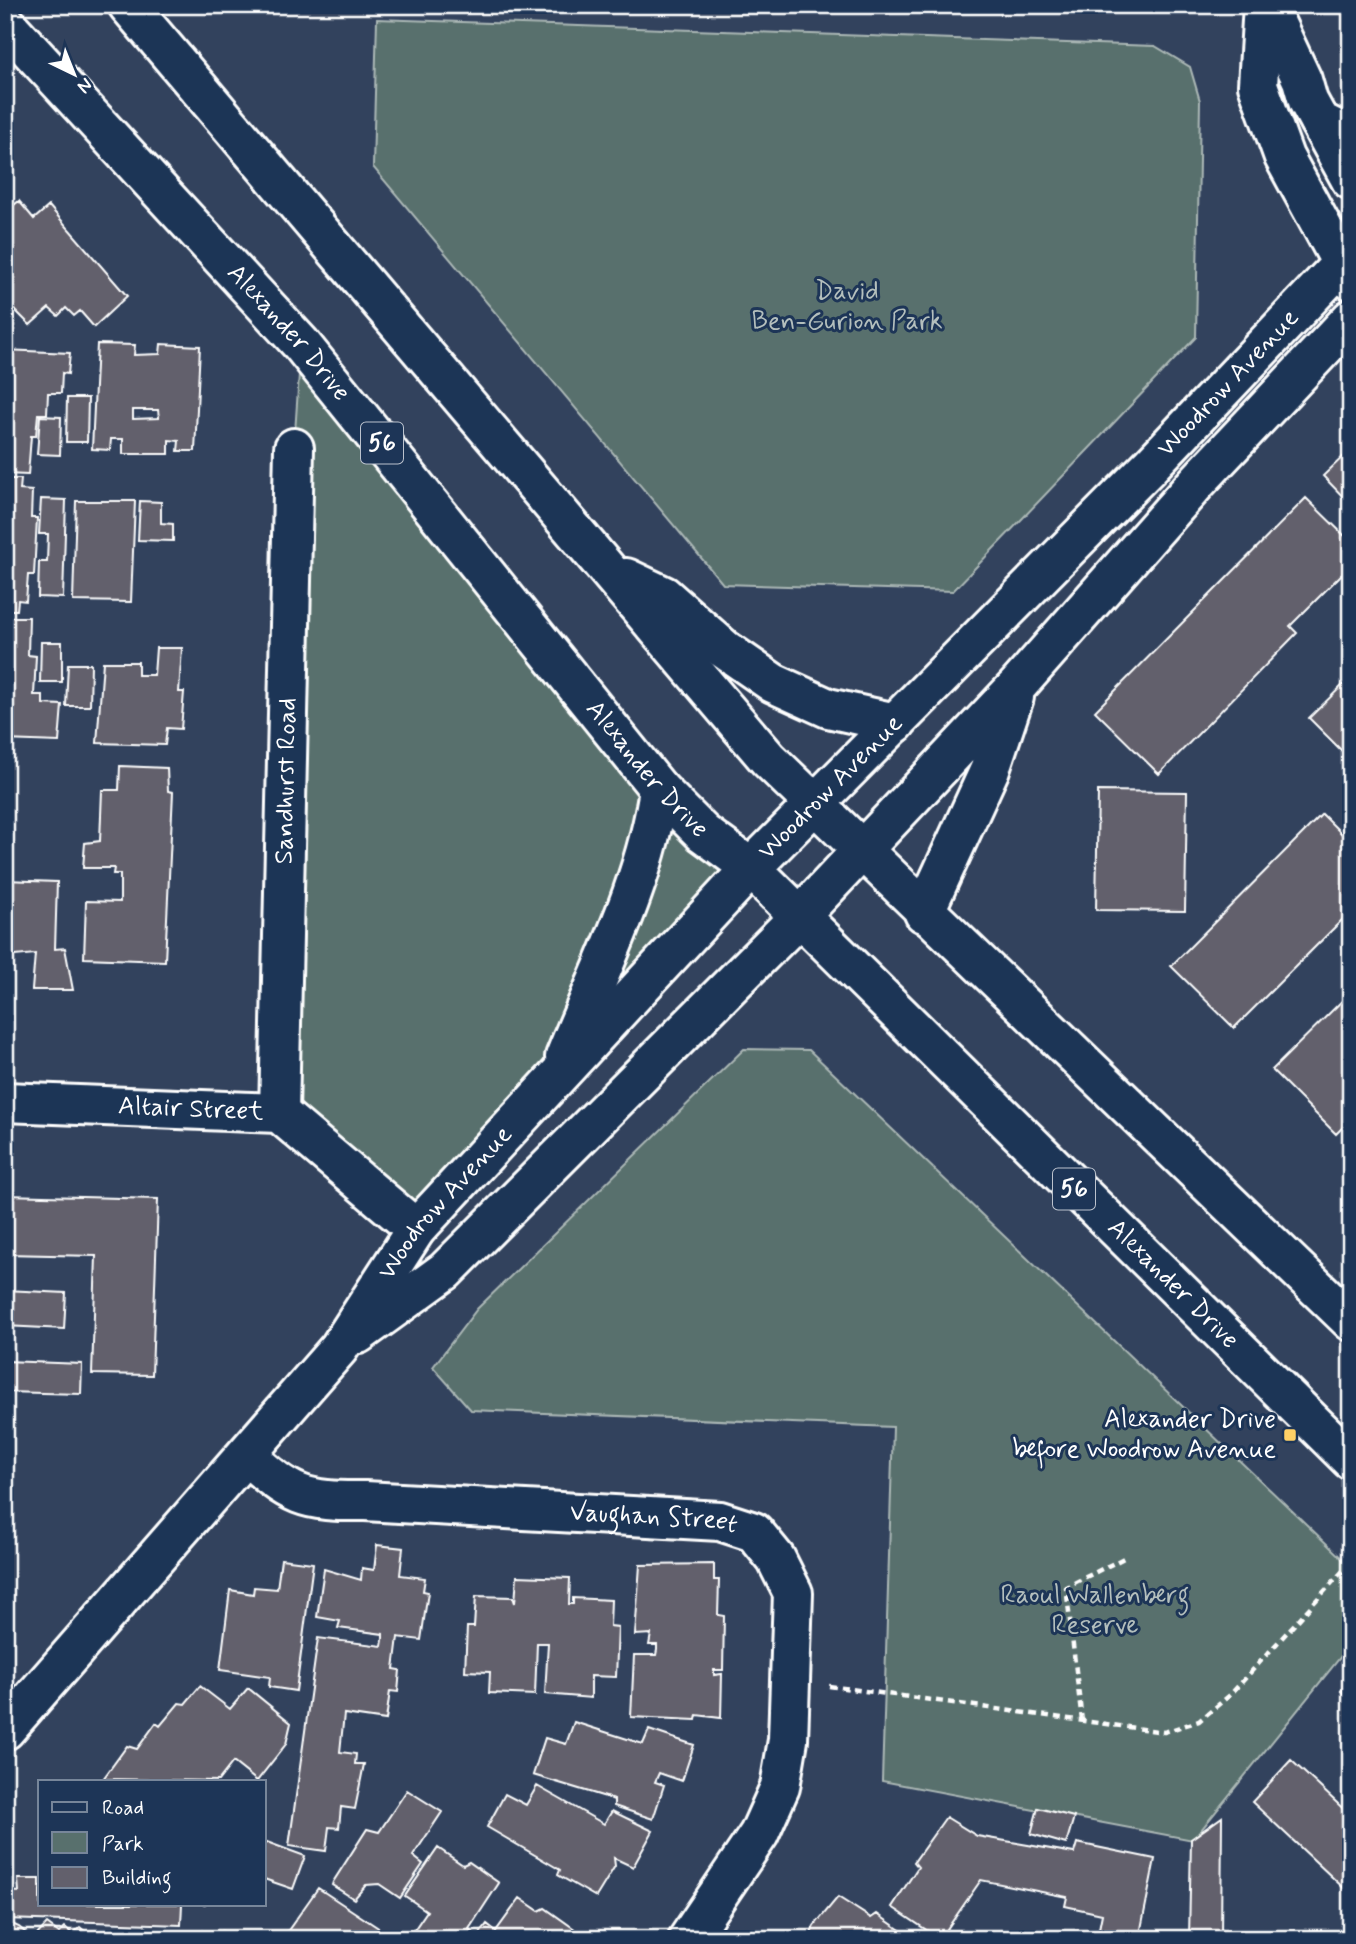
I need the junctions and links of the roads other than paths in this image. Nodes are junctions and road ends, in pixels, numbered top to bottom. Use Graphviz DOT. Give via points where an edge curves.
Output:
graph roads {
  1 [pos="128,5"];
  2 [pos="1265,5"];
  3 [pos="5,23"];
  4 [pos="1335,129"];
  5 [pos="1351,180"];
  6 [pos="1347,266"];
  7 [pos="1351,319"];
  8 [pos="294,448"];
  9 [pos="608,570"];
  10 [pos="1018,685"];
  11 [pos="896,723"];
  12 [pos="659,789"];
  13 [pos="817,804"];
  14 [pos="864,851"];
  15 [pos="751,868"];
  16 [pos="924,913"];
  17 [pos="798,918"];
  18 [pos="555,1082"];
  19 [pos="5,1102"];
  20 [pos="279,1113"];
  21 [pos="416,1229"];
  22 [pos="1351,1321"];
  23 [pos="339,1348"];
  24 [pos="246,1455"];
  25 [pos="1351,1460"];
  26 [pos="5,1730"];
  27 [pos="688,1939"];
  1 -- 9 [label="main road"];
  2 -- 4 [label="main road"];
  2 -- 6 [label="main road" via="1258,85 1284,157"];
  3 -- 12 [label="main road, Alexander Drive / 56" via="301,344"];
  4 -- 5 [label="main road"];
  6 -- 11 [label="main road, Woodrow Avenue"];
  7 -- 10 [label="main road, Woodrow Avenue" via="1198,481"];
  8 -- 20 [label="main road, Sandhurst Road"];
  9 -- 11 [label="main road" via="664,596 724,649 792,693 828,708"];
  9 -- 13 [label="main road" via="768,759"];
  10 -- 14 [label="main road, Woodrow Avenue"];
  10 -- 16 [label="main road" via="990,769"];
  11 -- 13 [label="main road, Woodrow Avenue"];
  12 -- 15 [label="main road, Alexander Drive / 56" via="703,833"];
  12 -- 18 [label="main road" via="654,829 638,877"];
  13 -- 14 [label="main road"];
  13 -- 15 [label="main road, Woodrow Avenue"];
  14 -- 16 [label="main road"];
  14 -- 17 [label="main road, Woodrow Avenue"];
  15 -- 17 [label="main road, Alexander Drive / 56"];
  15 -- 18 [label="main road, Woodrow Avenue"];
  16 -- 22 [label="main road"];
  17 -- 23 [label="main road, Woodrow Avenue" via="445,1271"];
  17 -- 25 [label="main road, Alexander Drive / 56"];
  18 -- 21 [label="main road, Woodrow Avenue"];
  19 -- 20 [label="main road, Altair Street"];
  20 -- 21 [label="main road, Altair Street"];
  21 -- 23 [label="main road, Woodrow Avenue"];
  23 -- 24 [label="main road, Woodrow Avenue"];
  24 -- 26 [label="main road, Woodrow Avenue"];
  24 -- 27 [label="main road, Vaughan Street" via="279,1485 321,1502 720,1521 754,1532 776,1559 793,1593 788,1740 780,1787 759,1834"];
}
